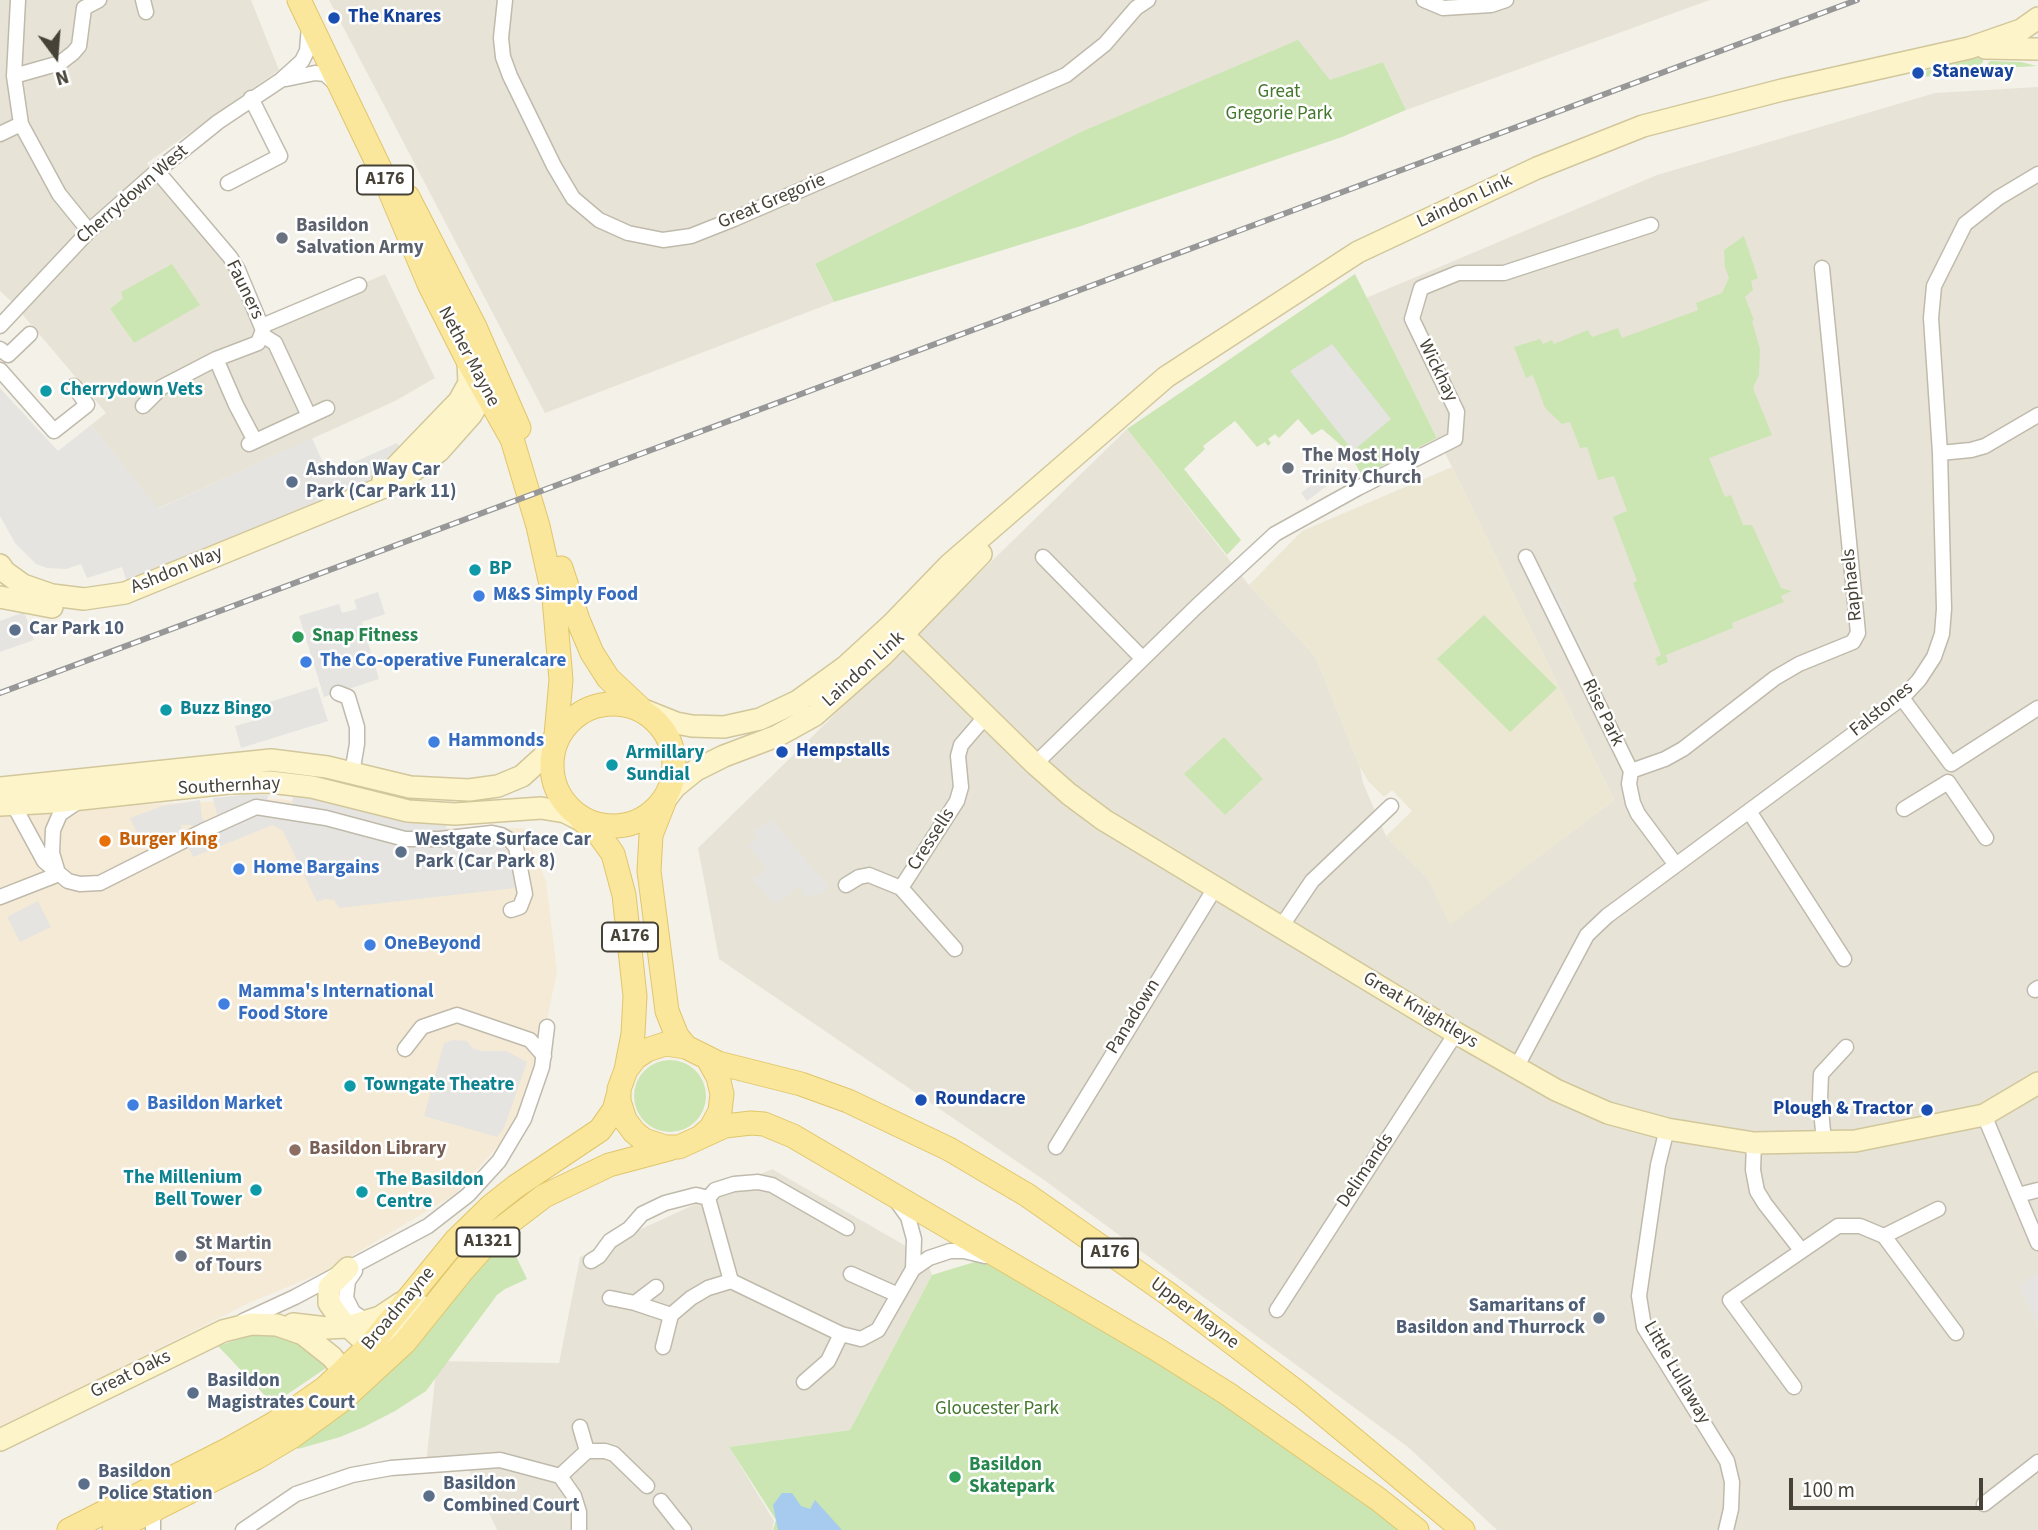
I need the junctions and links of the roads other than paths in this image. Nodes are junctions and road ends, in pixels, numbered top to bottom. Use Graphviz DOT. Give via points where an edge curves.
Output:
graph roads {
  1 [pos="18,0"];
  2 [pos="99,0"];
  3 [pos="505,0"];
  4 [pos="1424,0"];
  5 [pos="1506,0"];
  6 [pos="1137,3"];
  7 [pos="306,6"];
  8 [pos="2038,18"];
  9 [pos="1969,48"];
  10 [pos="2038,49"];
  11 [pos="14,75"];
  12 [pos="281,80"];
  13 [pos="251,98"];
  14 [pos="347,100"];
  15 [pos="21,124"];
  16 [pos="0,134"];
  17 [pos="157,171"];
  18 [pos="2038,174"];
  19 [pos="228,183"];
  20 [pos="1651,225"];
  21 [pos="89,230"];
  22 [pos="437,257"];
  23 [pos="1822,268"];
  24 [pos="359,285"];
  25 [pos="0,326"];
  26 [pos="262,331"];
  27 [pos="30,334"];
  28 [pos="3,356"];
  29 [pos="216,359"];
  30 [pos="468,361"];
  31 [pos="0,370"];
  32 [pos="74,386"];
  33 [pos="485,392"];
  34 [pos="143,406"];
  35 [pos="327,408"];
  36 [pos="471,415"];
  37 [pos="499,415"];
  38 [pos="2038,415"];
  39 [pos="309,416"];
  40 [pos="1940,453"];
  41 [pos="355,498"];
  42 [pos="1043,557"];
  43 [pos="1526,557"];
  44 [pos="0,565"];
  45 [pos="125,593"];
  46 [pos="0,597"];
  47 [pos="897,629"];
  48 [pos="1142,658"];
  49 [pos="346,693"];
  50 [pos="1902,698"];
  51 [pos="2038,708"];
  52 [pos="641,709"];
  53 [pos="986,716"];
  54 [pos="556,735"];
  55 [pos="1035,764"];
  56 [pos="1951,764"];
  57 [pos="1631,771"];
  58 [pos="352,773"];
  59 [pos="1948,782"];
  60 [pos="91,798"];
  61 [pos="4,799"];
  62 [pos="665,800"];
  63 [pos="1391,806"];
  64 [pos="1904,809"];
  65 [pos="1749,811"];
  66 [pos="455,814"];
  67 [pos="579,819"];
  68 [pos="1986,838"];
  69 [pos="1676,865"];
  70 [pos="59,874"];
  71 [pos="846,885"];
  72 [pos="901,888"];
  73 [pos="1215,888"];
  74 [pos="0,897"];
  75 [pos="511,910"];
  76 [pos="1281,927"];
  77 [pos="955,949"];
  78 [pos="1844,959"];
  79 [pos="547,1027"];
  80 [pos="1456,1034"];
  81 [pos="686,1047"];
  82 [pos="1846,1047"];
  83 [pos="405,1049"];
  84 [pos="544,1056"];
  85 [pos="708,1059"];
  86 [pos="1516,1068"];
  87 [pos="623,1079"];
  88 [pos="2038,1083"];
  89 [pos="1984,1115"];
  90 [pos="1667,1129"];
  91 [pos="689,1142"];
  92 [pos="1824,1142"];
  93 [pos="1754,1143"];
  94 [pos="1056,1147"];
  95 [pos="884,1190"];
  96 [pos="2038,1190"];
  97 [pos="2018,1195"];
  98 [pos="708,1198"];
  99 [pos="1938,1209"];
  100 [pos="847,1228"];
  101 [pos="1884,1236"];
  102 [pos="2038,1243"];
  103 [pos="481,1249"];
  104 [pos="1801,1250"];
  105 [pos="381,1251"];
  106 [pos="591,1261"];
  107 [pos="348,1268"];
  108 [pos="913,1269"];
  109 [pos="1025,1272"];
  110 [pos="851,1274"];
  111 [pos="731,1281"];
  112 [pos="656,1287"];
  113 [pos="416,1289"];
  114 [pos="898,1295"];
  115 [pos="610,1298"];
  116 [pos="635,1303"];
  117 [pos="1277,1310"];
  118 [pos="671,1315"];
  119 [pos="372,1320"];
  120 [pos="266,1323"];
  121 [pos="347,1327"];
  122 [pos="223,1331"];
  123 [pos="841,1334"];
  124 [pos="1956,1334"];
  125 [pos="371,1344"];
  126 [pos="663,1347"];
  127 [pos="344,1372"];
  128 [pos="804,1382"];
  129 [pos="1794,1387"];
  130 [pos="341,1401"];
  131 [pos="580,1427"];
  132 [pos="0,1440"];
  133 [pos="587,1451"];
  134 [pos="2038,1462"];
  135 [pos="559,1476"];
  136 [pos="647,1486"];
  137 [pos="661,1501"];
  138 [pos="1984,1504"];
  139 [pos="164,1505"];
  140 [pos="69,1530"];
  141 [pos="115,1530"];
  142 [pos="141,1530"];
  143 [pos="153,1530"];
  144 [pos="243,1530"];
  145 [pos="579,1530"];
  146 [pos="684,1530"];
  147 [pos="1417,1530"];
  148 [pos="1463,1530"];
  149 [pos="1726,1530"];
  1 -- 11 [label="street"];
  2 -- 11 [label="street" via="84,8 79,46 73,53 60,63"];
  3 -- 6 [label="street, Great Gregorie" via="503,57 573,198 599,220 628,233 663,240 691,236 734,219 1066,75 1105,44"];
  4 -- 5 [label="street" via="1443,8"];
  7 -- 12 [label="street, Cherrydown West" via="307,51"];
  7 -- 14 [label="main road, Nether Mayne / A176"];
  7 -- 22 [label="main road, Nether Mayne / A176"];
  8 -- 9 [label="street, Laindon Link" via="2021,30"];
  9 -- 10 [label="street, Laindon Link"];
  9 -- 47 [label="street, Laindon Link" via="1643,127 1537,168 1358,252 1166,377 1062,466 984,551"];
  11 -- 15 [label="street"];
  12 -- 13 [label="street, Cherrydown West"];
  12 -- 14 [label="street, Cherrydown West" via="325,74"];
  13 -- 17 [label="street, Cherrydown West"];
  13 -- 19 [label="street" via="280,156"];
  14 -- 30 [label="main road, Nether Mayne / A176"];
  15 -- 16 [label="street"];
  15 -- 21 [label="street" via="59,194"];
  17 -- 21 [label="street, Cherrydown West"];
  17 -- 26 [label="street, Fauners" via="230,257"];
  18 -- 40 [label="street, Falstones" via="1965,224 1934,286 1931,318"];
  20 -- 48 [label="street, Wickhay" via="1504,273 1458,273 1420,288 1412,318 1457,412 1455,439 1275,534"];
  21 -- 25 [label="street, Cherrydown West"];
  22 -- 33 [label="street" via="447,295 482,369"];
  22 -- 52 [label="main road, Nether Mayne / A176" via="515,416 585,638 608,678"];
  23 -- 57 [label="street, Raphaels" via="1858,632 1853,642 1775,678 1683,749"];
  24 -- 26 [label="street"];
  26 -- 29 [label="street, Fauners" via="258,343"];
  26 -- 39 [label="street" via="275,343"];
  27 -- 28 [label="street"];
  29 -- 34 [label="street, Fauners" via="162,387"];
  29 -- 39 [label="street" via="251,443"];
  30 -- 33 [label="main road, Nether Mayne / A176"];
  30 -- 41 [label="street, Ashdon Way" via="469,383 453,410 384,479"];
  31 -- 32 [label="street" via="54,431 87,405"];
  33 -- 36 [label="street, Ashdon Way"];
  33 -- 37 [label="main road, Nether Mayne / A176"];
  35 -- 39 [label="street"];
  36 -- 37 [label="street" via="486,407"];
  36 -- 41 [label="street, Ashdon Way" via="424,464"];
  37 -- 54 [label="main road, Nether Mayne / A176" via="523,471 554,598 561,680"];
  38 -- 40 [label="street" via="1985,446"];
  40 -- 50 [label="street, Falstones" via="1942,634 1934,657"];
  41 -- 45 [label="street, Ashdon Way"];
  42 -- 48 [label="street"];
  43 -- 57 [label="street, Rise Park"];
  44 -- 45 [label="street, Ashdon Way" via="23,585 52,595 84,599"];
  45 -- 46 [label="street" via="72,608"];
  47 -- 52 [label="street, Laindon Link" via="798,701 760,719 724,727 692,726"];
  47 -- 53 [label="street, Great Knightleys"];
  47 -- 62 [label="street, Laindon Link" via="845,690 815,715 696,770"];
  48 -- 55 [label="street, Wickhay"];
  49 -- 58 [label="street" via="358,735"];
  50 -- 56 [label="street"];
  50 -- 65 [label="street, Falstones"];
  51 -- 56 [label="street"];
  52 -- 54 [label="main road" via="617,703 590,707"];
  52 -- 62 [label="main road, A176" via="658,724 671,746 672,782"];
  53 -- 55 [label="street, Great Knightleys"];
  53 -- 72 [label="street, Cressells" via="961,745 957,802"];
  54 -- 58 [label="street, Southernhay" via="533,767 511,781 484,789 427,789"];
  54 -- 67 [label="main road, A176" via="552,754 555,783 564,803"];
  55 -- 73 [label="street, Great Knightleys" via="1104,820"];
  56 -- 59 [label="street"];
  57 -- 69 [label="street, Rise Park" via="1629,784 1638,814"];
  58 -- 61 [label="street, Southernhay" via="271,760 26,786"];
  58 -- 66 [label="street, Southernhay" via="362,788"];
  59 -- 64 [label="street"];
  59 -- 68 [label="street"];
  60 -- 61 [label="street, Southernhay"];
  60 -- 66 [label="street, Southernhay" via="279,782 408,811"];
  60 -- 70 [label="street" via="66,809 56,822 51,841"];
  61 -- 70 [label="street" via="38,852"];
  62 -- 67 [label="main road" via="626,824"];
  62 -- 81 [label="main road, A176" via="651,835 649,871 667,1011"];
  63 -- 76 [label="street" via="1312,881"];
  65 -- 69 [label="street, Falstones"];
  65 -- 78 [label="street"];
  66 -- 67 [label="street, Southernhay" via="541,808"];
  67 -- 87 [label="main road, A176" via="598,833 613,854 624,895 635,996"];
  69 -- 86 [label="street, Falstones" via="1587,934"];
  70 -- 74 [label="street"];
  70 -- 75 [label="street" via="80,884 100,883 257,807 326,818 405,839 492,833 510,840 516,848 525,894 520,907"];
  71 -- 72 [label="street, Cressells" via="869,875"];
  72 -- 77 [label="street, Cressells"];
  73 -- 76 [label="street, Great Knightleys"];
  73 -- 94 [label="street, Panadown"];
  76 -- 80 [label="street, Great Knightleys"];
  79 -- 84 [label="street"];
  80 -- 86 [label="street, Great Knightleys"];
  80 -- 117 [label="street, Delimands"];
  81 -- 85 [label="main road, Upper Mayne / A176"];
  81 -- 87 [label="main road" via="665,1044 647,1050 635,1058"];
  82 -- 92 [label="street" via="1821,1074"];
  83 -- 84 [label="street" via="422,1027 457,1015 530,1040"];
  84 -- 105 [label="street" via="524,1119 485,1177 428,1226"];
  85 -- 91 [label="main road" via="722,1094 720,1111 711,1128"];
  85 -- 148 [label="main road, Upper Mayne / A176" via="848,1101 993,1174 1246,1352"];
  86 -- 90 [label="street, Great Knightleys" via="1608,1113"];
  87 -- 91 [label="main road, A176" via="619,1101 634,1132 654,1144"];
  87 -- 113 [label="main road, Broadmayne / A1321" via="614,1110 600,1130 491,1206"];
  88 -- 89 [label="street, Great Knightleys"];
  89 -- 92 [label="street, Great Knightleys" via="1893,1135"];
  89 -- 97 [label="street"];
  90 -- 93 [label="street, Great Knightleys"];
  90 -- 149 [label="street, Little Lullaway" via="1639,1296 1644,1327 1727,1461 1732,1496"];
  91 -- 95 [label="main road" via="725,1126 764,1124"];
  91 -- 103 [label="main road, Broadmayne / A1321" via="609,1165 562,1186 523,1211"];
  92 -- 93 [label="street, Great Knightleys"];
  93 -- 104 [label="street" via="1757,1191"];
  95 -- 108 [label="street" via="908,1217 914,1239"];
  95 -- 109 [label="main road"];
  96 -- 97 [label="street"];
  97 -- 102 [label="street"];
  98 -- 100 [label="street" via="724,1186 772,1185"];
  98 -- 106 [label="street" via="696,1195 642,1214"];
  98 -- 111 [label="street"];
  99 -- 101 [label="street"];
  101 -- 104 [label="street" via="1860,1226 1838,1226"];
  101 -- 124 [label="street"];
  103 -- 125 [label="street" via="397,1334 381,1344"];
  103 -- 130 [label="main road, Broadmayne / A1321" via="405,1342"];
  104 -- 129 [label="street" via="1730,1300"];
  105 -- 107 [label="street"];
  105 -- 119 [label="street" via="356,1269 346,1286 346,1298 354,1312"];
  107 -- 121 [label="street" via="328,1292 331,1307"];
  107 -- 122 [label="street"];
  108 -- 109 [label="street" via="940,1253 964,1251"];
  108 -- 114 [label="street"];
  109 -- 147 [label="main road" via="1228,1394"];
  110 -- 114 [label="street"];
  111 -- 118 [label="street" via="708,1288"];
  111 -- 123 [label="street"];
  112 -- 116 [label="street"];
  113 -- 119 [label="street, Great Oaks" via="397,1307"];
  113 -- 125 [label="main road, Broadmayne / A1321"];
  114 -- 123 [label="street" via="875,1333 861,1339"];
  115 -- 116 [label="street"];
  116 -- 118 [label="street"];
  118 -- 126 [label="street"];
  119 -- 121 [label="street, Great Oaks"];
  120 -- 121 [label="street, Great Oaks"];
  120 -- 122 [label="street, Great Oaks"];
  120 -- 127 [label="street, Great Oaks" via="303,1334"];
  121 -- 125 [label="street"];
  122 -- 132 [label="street, Great Oaks"];
  123 -- 128 [label="street" via="828,1361"];
  125 -- 127 [label="main road, Broadmayne / A1321"];
  127 -- 130 [label="street" via="348,1389"];
  127 -- 140 [label="main road, Broadmayne / A1321" via="255,1435"];
  130 -- 139 [label="main road, Broadmayne / A1321" via="274,1447"];
  131 -- 133 [label="street"];
  133 -- 135 [label="street"];
  133 -- 136 [label="street" via="614,1454"];
  134 -- 138 [label="street"];
  135 -- 144 [label="street" via="500,1460 391,1468 352,1475 296,1494"];
  135 -- 145 [label="street" via="574,1496"];
  137 -- 146 [label="street"];
  139 -- 141 [label="main road, Broadmayne / A1321"];
  139 -- 143 [label="street" via="153,1518"];
  141 -- 142 [label="street"];
}
